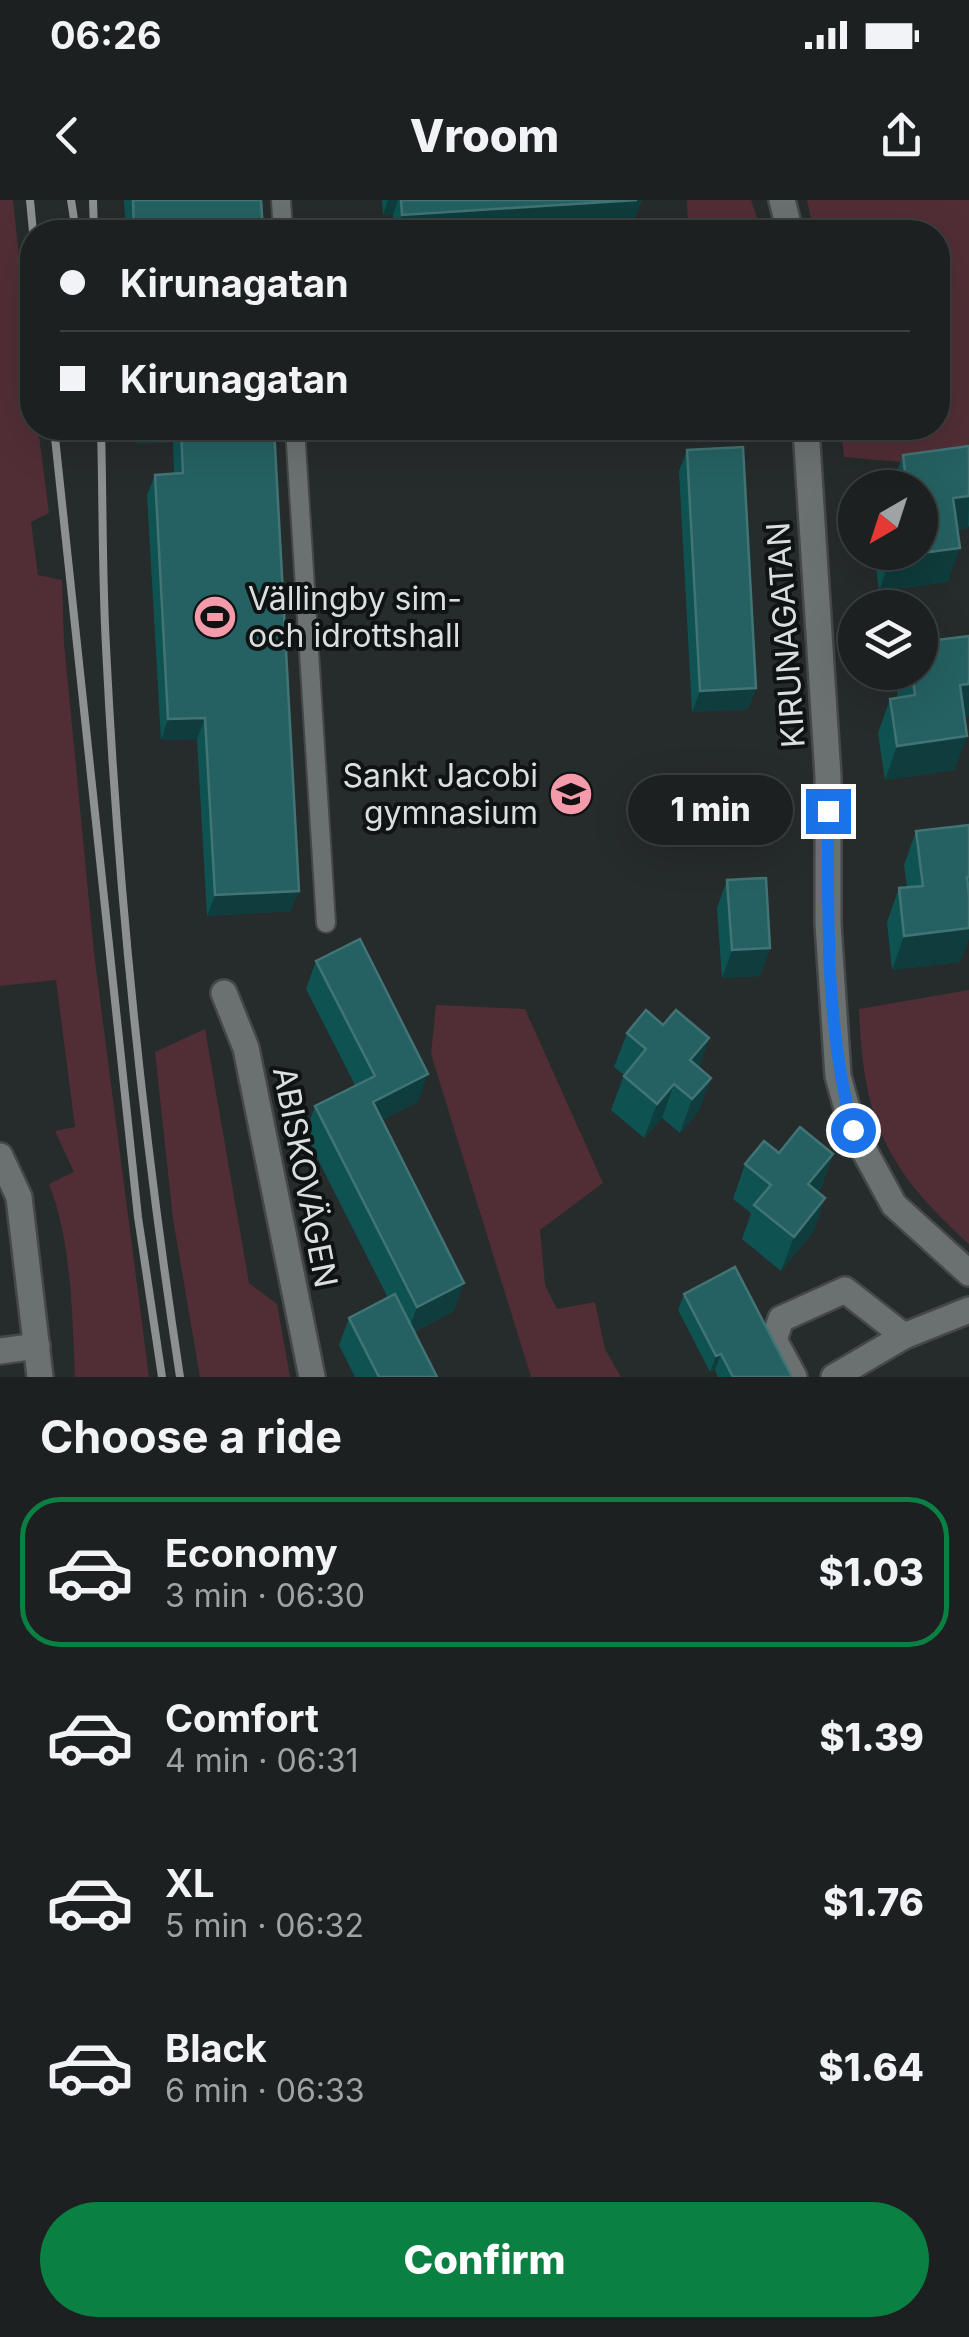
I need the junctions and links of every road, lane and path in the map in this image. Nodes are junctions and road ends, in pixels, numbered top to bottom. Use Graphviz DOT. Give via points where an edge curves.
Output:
graph roads {
  1 [pos="296,440"];
  2 [pos="807,440"];
  3 [pos="326,923"];
  4 [pos="224,992"];
  5 [pos="0,1156"];
  6 [pos="10,1198"];
  7 [pos="969,1273"];
  8 [pos="969,1310"];
  9 [pos="904,1336"];
  10 [pos="37,1346"];
  11 [pos="0,1351"];
  12 [pos="40,1377"];
  13 [pos="312,1377"];
  14 [pos="794,1377"];
  15 [pos="834,1377"];
  1 -- 3 [label="lane"];
  2 -- 7 [label="street, KIRUNAGATAN" via="838,1076 853,1130 894,1206"];
  4 -- 13 [label="street, ABISKOVÄGEN" via="246,1048"];
  5 -- 6 [label="street"];
  6 -- 10 [label="street"];
  8 -- 9 [label="street"];
  9 -- 14 [label="street" via="845,1290 780,1318 774,1340"];
  9 -- 15 [label="street"];
  10 -- 11 [label="street"];
  10 -- 12 [label="street"];
}
